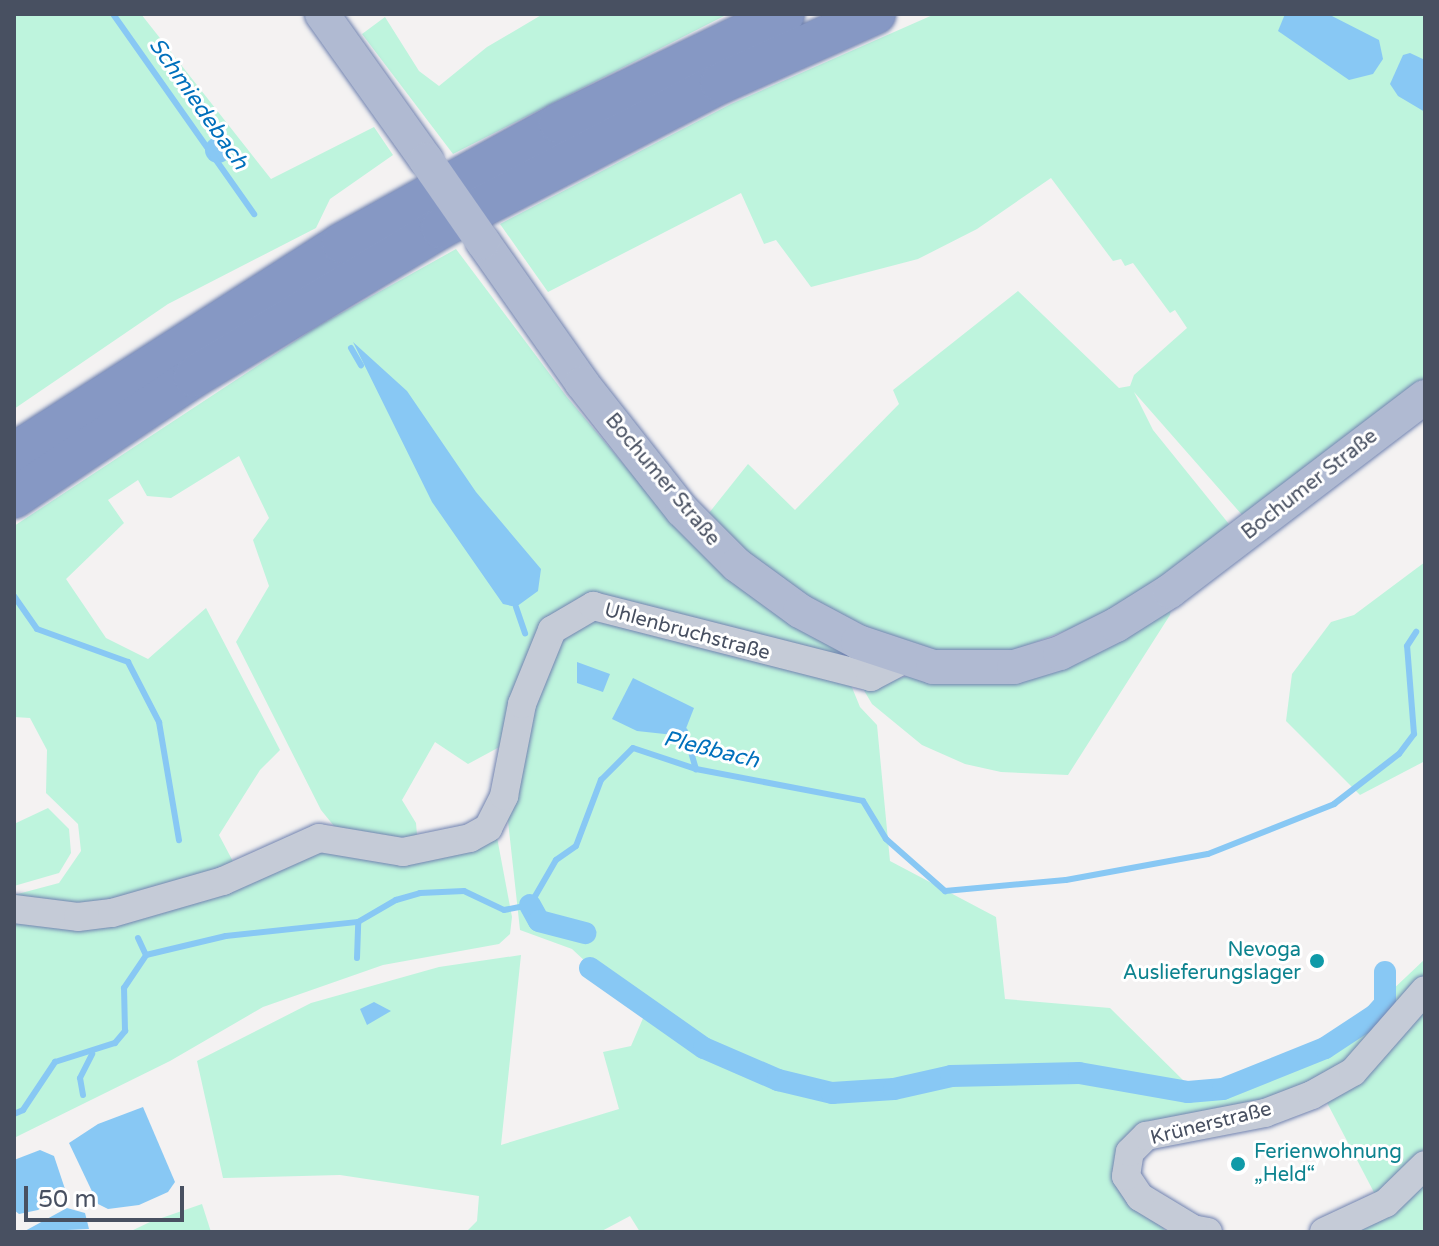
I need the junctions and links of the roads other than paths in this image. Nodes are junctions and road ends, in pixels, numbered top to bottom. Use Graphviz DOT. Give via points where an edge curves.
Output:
graph roads {
  1 [pos="322,14"];
  2 [pos="784,14"];
  3 [pos="875,14"];
  4 [pos="1425,397"];
  5 [pos="14,453"];
  6 [pos="14,498"];
  7 [pos="903,660"];
  8 [pos="14,909"];
  9 [pos="1425,990"];
  10 [pos="1425,1165"];
  11 [pos="1208,1232"];
  12 [pos="1324,1232"];
  1 -- 7 [label="main road, Bochumer Straße, bridge" via="590,393 682,510 737,565 800,611"];
  2 -- 5 [label="highway" via="559,123 355,235"];
  3 -- 6 [label="highway" via="721,83 441,228 206,370"];
  4 -- 7 [label="main road, Bochumer Straße" via="1170,591 1088,640 1037,661 990,670"];
  7 -- 8 [label="street, Uhlenbruchstraße" via="871,677 593,606 564,619 547,640 522,704 504,796 488,828 470,838 403,852 319,838 223,881 112,913 78,917"];
  9 -- 11 [label="street, Krünerstraße" via="1353,1072 1312,1095 1265,1113 1146,1136 1130,1152 1126,1176 1140,1197 1181,1223"];
  10 -- 12 [label="street" via="1386,1203"];
}
